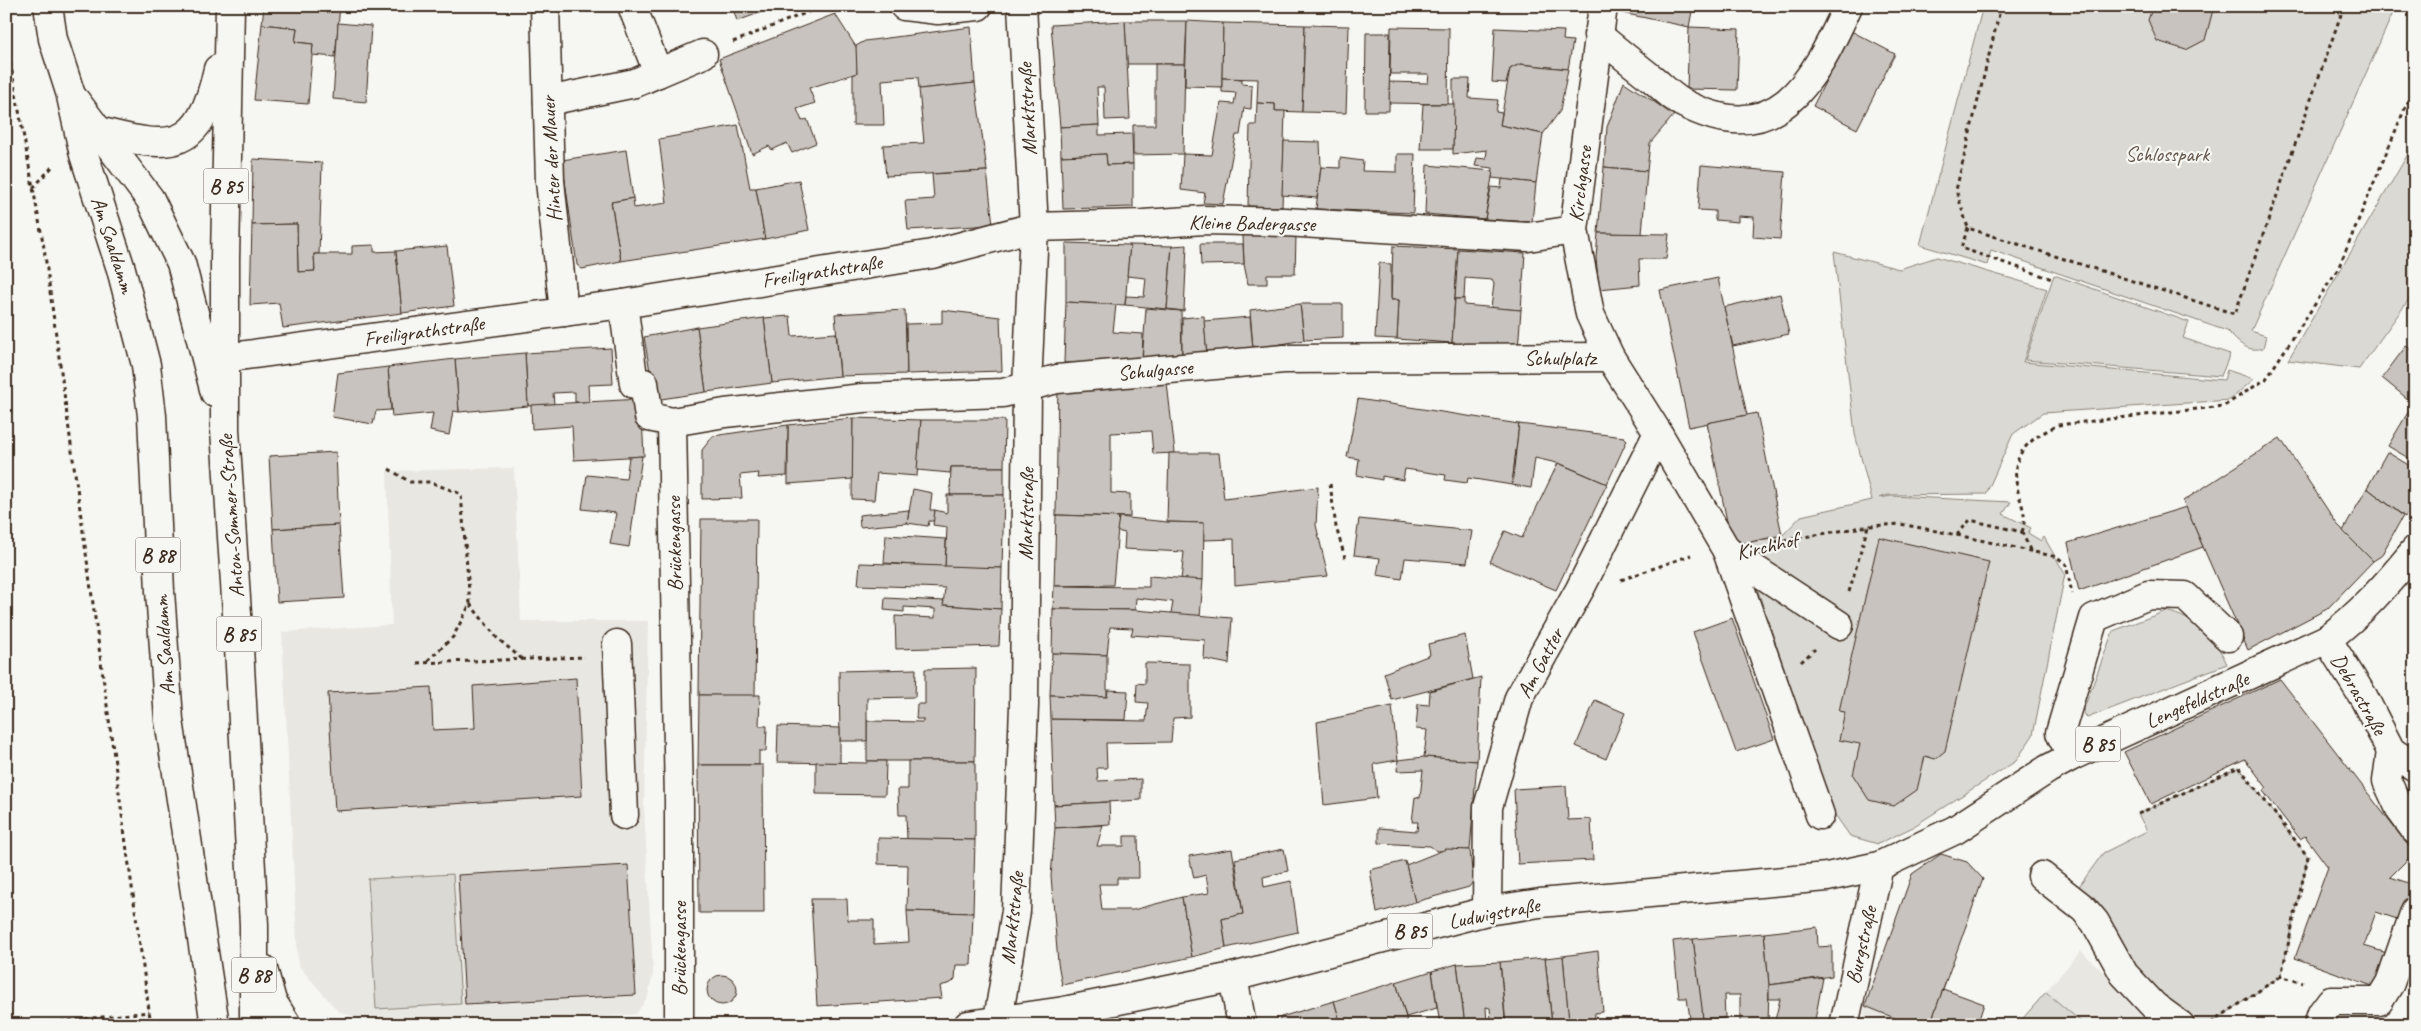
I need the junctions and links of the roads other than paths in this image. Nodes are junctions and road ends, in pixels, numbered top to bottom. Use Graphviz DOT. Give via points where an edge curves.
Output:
graph roads {
  1 [pos="48,6"];
  2 [pos="545,6"];
  3 [pos="632,6"];
  4 [pos="904,6"];
  5 [pos="978,6"];
  6 [pos="1022,6"];
  7 [pos="1603,6"];
  8 [pos="1848,6"];
  9 [pos="230,10"];
  10 [pos="1598,36"];
  11 [pos="703,54"];
  12 [pos="658,73"];
  13 [pos="70,92"];
  14 [pos="548,101"];
  15 [pos="99,131"];
  16 [pos="1034,227"];
  17 [pos="1574,230"];
  18 [pos="932,254"];
  19 [pos="623,304"];
  20 [pos="564,312"];
  21 [pos="1610,357"];
  22 [pos="224,358"];
  23 [pos="1284,360"];
  24 [pos="1027,388"];
  25 [pos="672,422"];
  26 [pos="224,430"];
  27 [pos="1658,433"];
  28 [pos="1726,549"];
  29 [pos="2415,550"];
  30 [pos="1839,625"];
  31 [pos="2228,637"];
  32 [pos="2327,639"];
  33 [pos="618,650"];
  34 [pos="2391,751"];
  35 [pos="2072,756"];
  36 [pos="2415,767"];
  37 [pos="624,815"];
  38 [pos="1820,815"];
  39 [pos="2415,830"];
  40 [pos="1879,866"];
  41 [pos="2042,876"];
  42 [pos="1487,911"];
  43 [pos="2415,911"];
  44 [pos="254,926"];
  45 [pos="1234,977"];
  46 [pos="982,1023"];
  47 [pos="214,1025"];
  48 [pos="254,1025"];
  49 [pos="287,1025"];
  50 [pos="679,1025"];
  51 [pos="1242,1025"];
  52 [pos="1844,1025"];
  53 [pos="2180,1025"];
  54 [pos="2318,1025"];
  1 -- 13 [label="street, Am Saaldamm / B 85" via="53,39"];
  2 -- 14 [label="street, Hinter der Mauer"];
  3 -- 12 [label="street"];
  4 -- 5 [label="street" via="938,10"];
  6 -- 16 [label="street, Marktstraße"];
  7 -- 10 [label="street, Kirchgasse"];
  8 -- 10 [label="street" via="1816,69 1793,98 1771,114 1747,121 1722,118 1680,102"];
  9 -- 15 [label="street, B 85" via="212,94 195,129 180,138 146,142"];
  9 -- 22 [label="street, Anton-Sommer-Straße / B 85"];
  10 -- 17 [label="street, Kirchgasse"];
  11 -- 12 [label="street"];
  12 -- 14 [label="street" via="635,83"];
  13 -- 15 [label="street, Am Saaldamm / B 85"];
  13 -- 47 [label="street, Am Saaldamm / B 88" via="84,155 124,278 146,365 152,416 169,720"];
  14 -- 20 [label="street, Hinter der Mauer" via="550,181"];
  15 -- 26 [label="street, Am Saaldamm / B 85" via="150,199 181,263"];
  16 -- 17 [label="street, Kleine Badergasse" via="1204,220 1528,237"];
  16 -- 18 [label="street, Kleine Badergasse"];
  16 -- 24 [label="street, Marktstraße"];
  17 -- 21 [label="street, Kirchgasse" via="1590,314"];
  18 -- 19 [label="street, Freiligrathstraße"];
  19 -- 20 [label="street, Freiligrathstraße"];
  19 -- 25 [label="street" via="634,384 644,383 649,416"];
  20 -- 22 [label="street, Freiligrathstraße"];
  21 -- 23 [label="street, Schulplatz"];
  21 -- 27 [label="street, Schulplatz"];
  22 -- 26 [label="street, Anton-Sommer-Straße / B 85"];
  23 -- 24 [label="street, Schulgasse" via="1058,379"];
  24 -- 25 [label="street" via="1003,394 862,398"];
  24 -- 46 [label="street, Marktstraße" via="1024,706 1016,902"];
  25 -- 50 [label="street, Brückengasse"];
  26 -- 44 [label="street, Anton-Sommer-Straße / B 85"];
  27 -- 28 [label="street, Schulplatz"];
  27 -- 42 [label="street, Am Gatter" via="1580,589 1519,698 1488,807"];
  28 -- 30 [label="street"];
  28 -- 38 [label="street, Kirchhof"];
  29 -- 32 [label="street, Lengefeldstraße / B 85" via="2351,622"];
  31 -- 35 [label="street" via="2185,596 2148,595 2094,618 2060,733"];
  32 -- 34 [label="street, Debrastraße" via="2364,698"];
  32 -- 35 [label="street, Lengefeldstraße / B 85"];
  33 -- 37 [label="street"];
  34 -- 36 [label="street, Debrastraße"];
  34 -- 39 [label="street" via="2386,781"];
  35 -- 40 [label="street, Lengefeldstraße / B 85" via="1955,830"];
  40 -- 42 [label="street, Ludwigstraße / B 85" via="1827,877 1540,903"];
  40 -- 52 [label="street, Burgstraße"];
  41 -- 53 [label="street" via="2084,909 2095,922 2124,974 2154,1006"];
  42 -- 45 [label="street, Ludwigstraße / B 85"];
  43 -- 54 [label="street" via="2390,983 2379,1001 2331,1001"];
  44 -- 48 [label="street, Anton-Sommer-Straße / B 88"];
  44 -- 49 [label="street, B 85" via="270,993"];
  45 -- 46 [label="street, Ludwigstraße / B 85" via="1064,1011"];
  45 -- 51 [label="street"];
}
